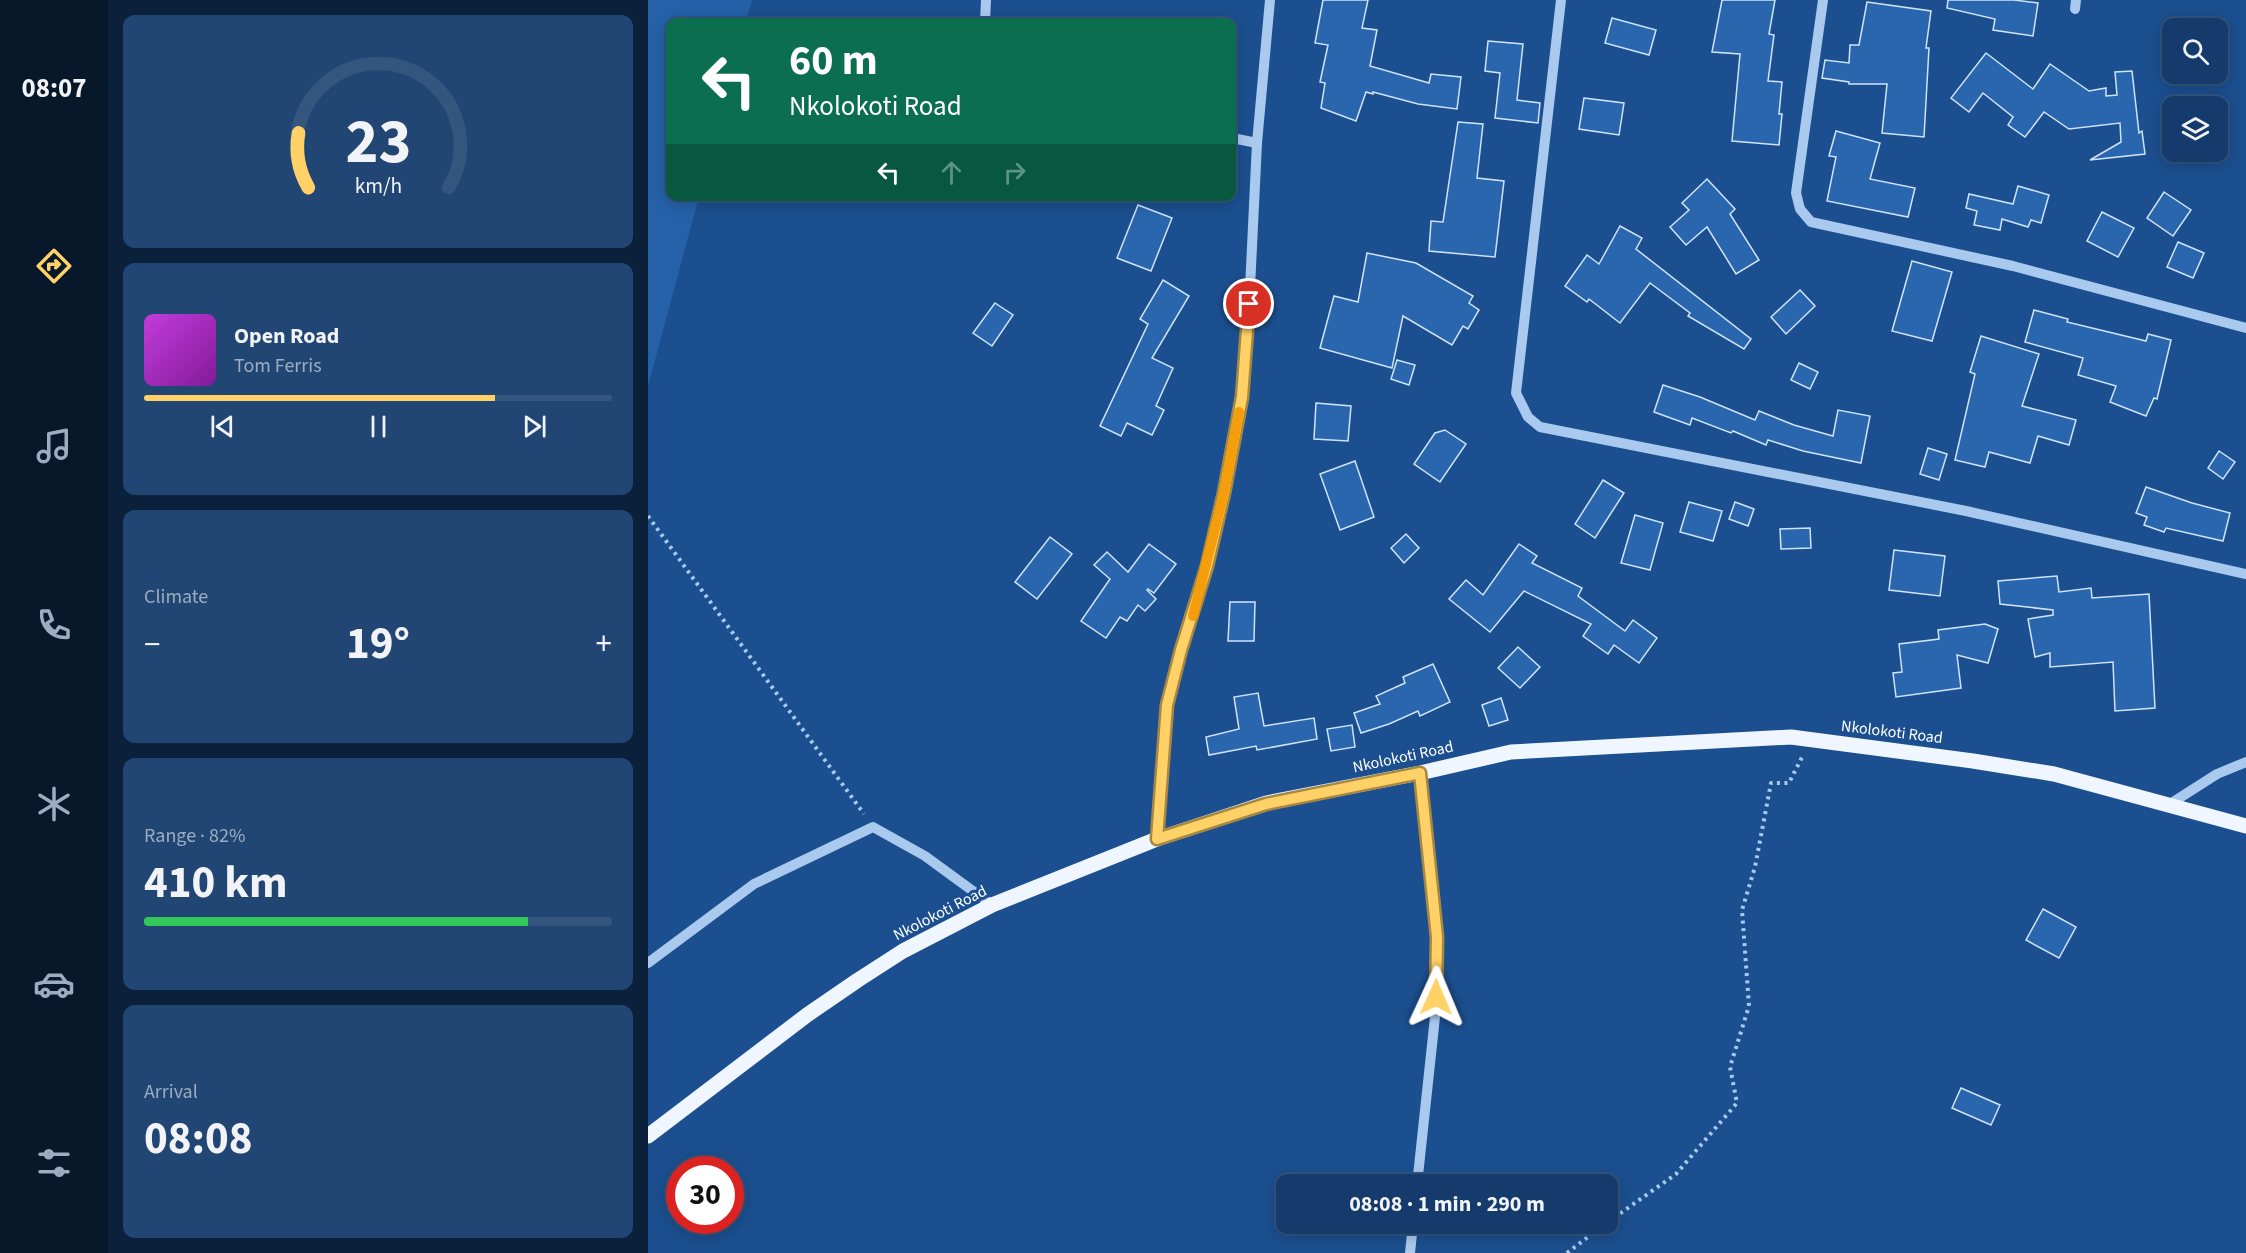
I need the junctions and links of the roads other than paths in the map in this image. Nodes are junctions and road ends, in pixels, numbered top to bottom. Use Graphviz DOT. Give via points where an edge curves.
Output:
graph roads {
  1 [pos="986,0"];
  2 [pos="1270,0"];
  3 [pos="1561,0"];
  4 [pos="1823,0"];
  5 [pos="985,18"];
  6 [pos="1236,139"];
  7 [pos="1257,142"];
  8 [pos="2246,328"];
  9 [pos="2246,574"];
  10 [pos="2246,762"];
  11 [pos="1420,773"];
  12 [pos="2170,804"];
  13 [pos="2246,826"];
  14 [pos="1157,839"];
  15 [pos="992,905"];
  16 [pos="648,963"];
  17 [pos="648,1136"];
  18 [pos="1418,1174"];
  19 [pos="1412,1234"];
  20 [pos="1410,1253"];
  1 -- 5 [label="street"];
  2 -- 7 [label="street"];
  3 -- 9 [label="street" via="1516,393 1534,422 1540,427 1966,511"];
  4 -- 8 [label="street" via="1796,193 1800,210 1811,222 2013,267"];
  6 -- 7 [label="street"];
  7 -- 14 [label="street" via="1242,397 1207,566 1167,705"];
  10 -- 12 [label="street" via="2217,774"];
  11 -- 12 [label="main road, Nkolokoti Road" via="1511,752 1791,737 2054,774"];
  11 -- 14 [label="main road, Nkolokoti Road" via="1266,804"];
  11 -- 18 [label="street" via="1437,937 1435,1017"];
  12 -- 13 [label="main road, Nkolokoti Road"];
  14 -- 15 [label="main road, Nkolokoti Road"];
  15 -- 16 [label="street" via="925,856 873,827 754,884"];
  15 -- 17 [label="main road, Nkolokoti Road" via="903,951 858,980"];
  19 -- 20 [label="street"];
}
